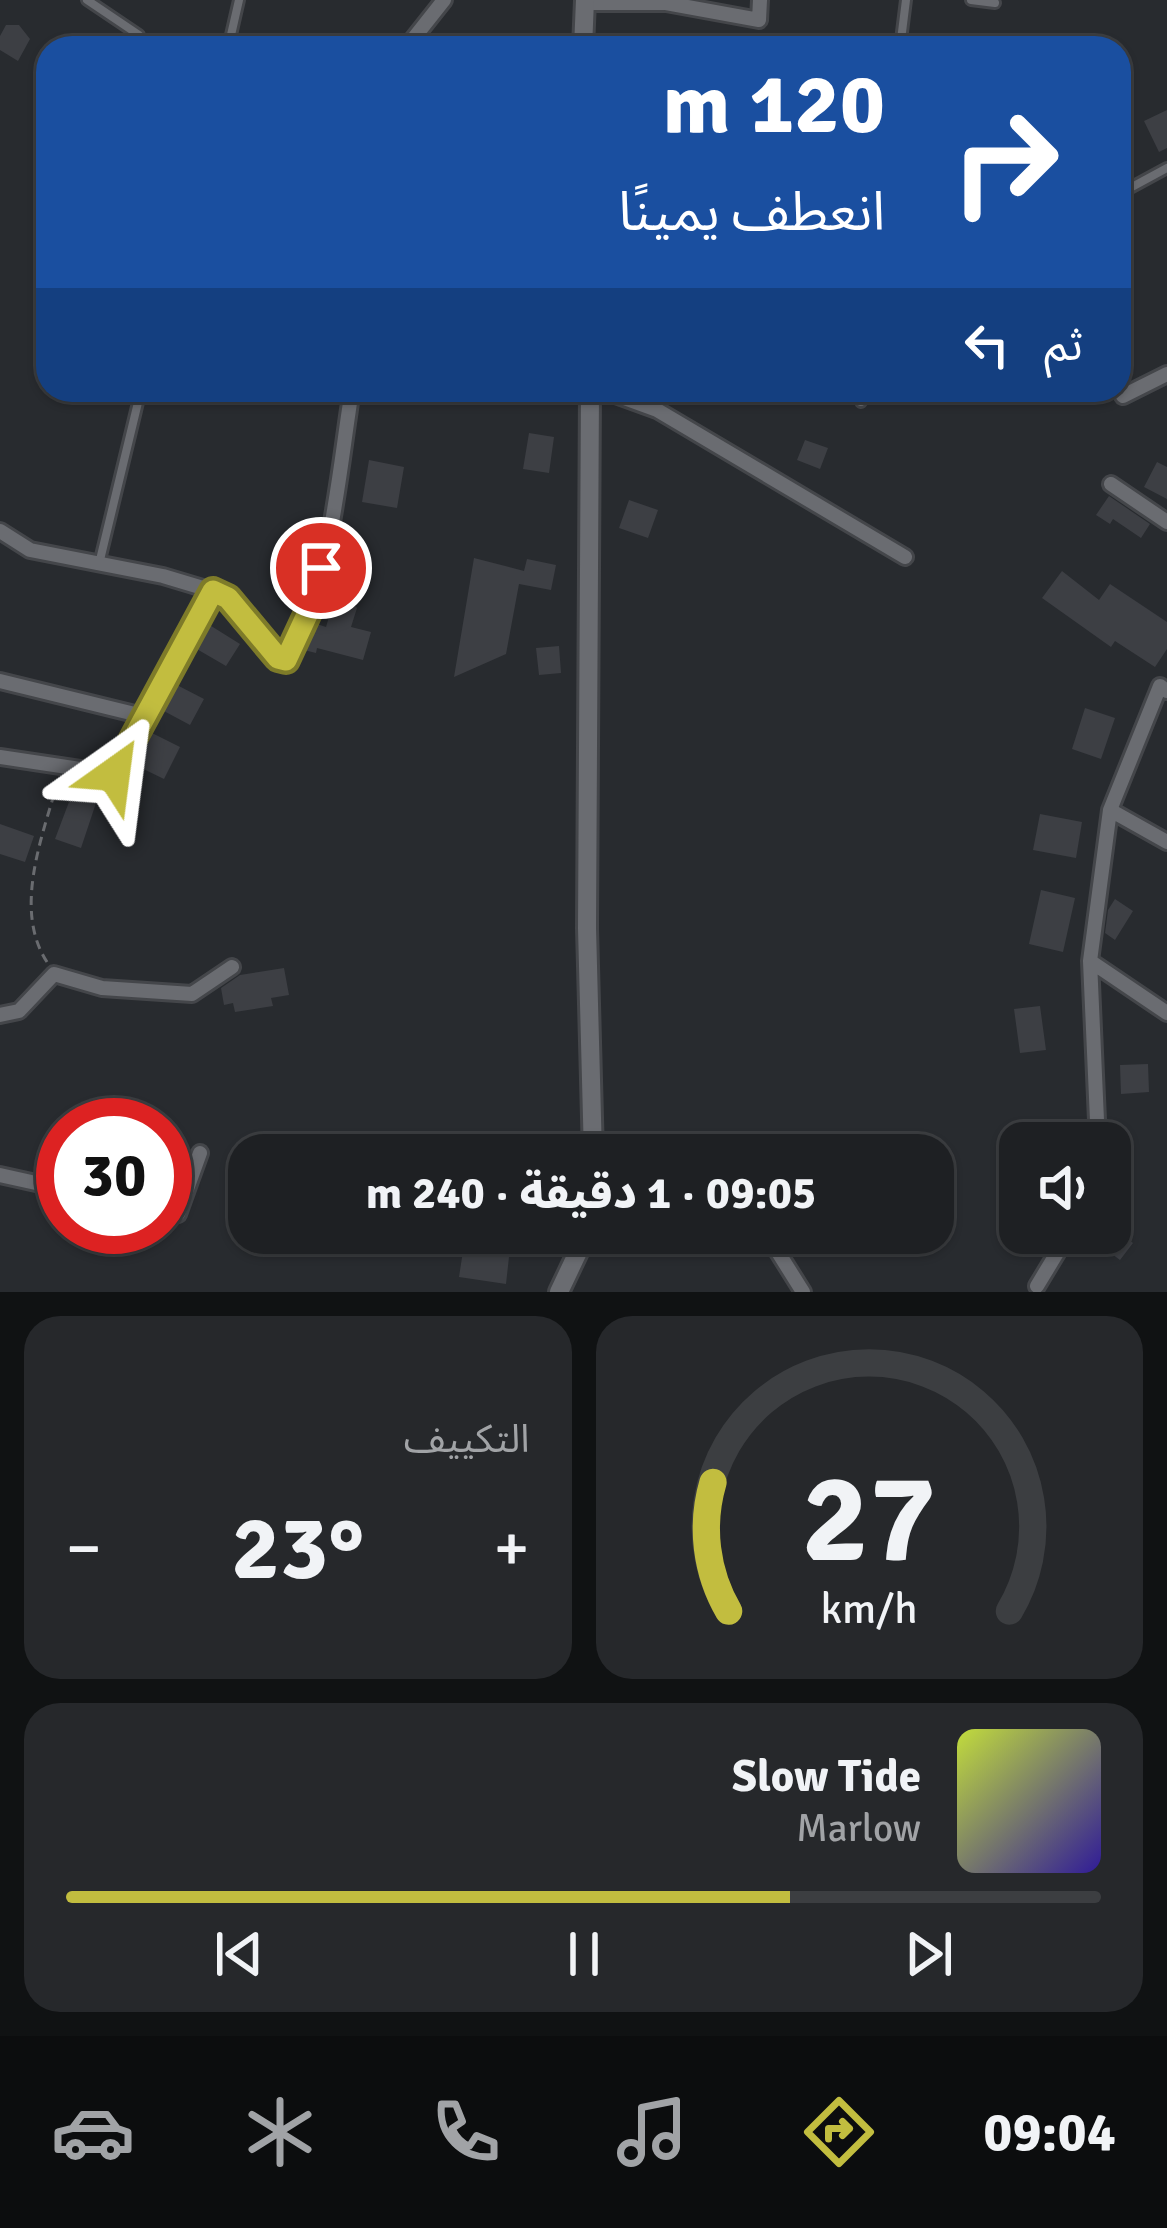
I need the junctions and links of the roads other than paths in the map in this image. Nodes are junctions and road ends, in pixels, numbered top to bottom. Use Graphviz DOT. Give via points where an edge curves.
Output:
graph roads {
  1 [pos="87,0"];
  2 [pos="239,0"];
  3 [pos="760,0"];
  4 [pos="906,0"];
  5 [pos="971,0"];
  6 [pos="585,2"];
  7 [pos="435,3"];
  8 [pos="995,3"];
  9 [pos="139,35"];
  10 [pos="231,36"];
  11 [pos="414,36"];
  12 [pos="584,36"];
  13 [pos="902,36"];
  14 [pos="1167,168"];
  15 [pos="1131,188"];
  16 [pos="1167,374"];
  17 [pos="1131,392"];
  18 [pos="138,402"];
  19 [pos="350,402"];
  20 [pos="590,402"];
  21 [pos="635,402"];
  22 [pos="1111,484"];
  23 [pos="1167,522"];
  24 [pos="0,531"];
  25 [pos="905,557"];
  26 [pos="99,566"];
  27 [pos="213,591"];
  28 [pos="0,681"];
  29 [pos="1167,691"];
  30 [pos="147,717"];
  31 [pos="0,757"];
  32 [pos="1110,810"];
  33 [pos="1167,842"];
  34 [pos="1090,961"];
  35 [pos="232,967"];
  36 [pos="1167,1013"];
  37 [pos="0,1015"];
  38 [pos="1096,1122"];
  39 [pos="592,1134"];
  40 [pos="200,1153"];
  41 [pos="0,1175"];
  42 [pos="192,1175"];
  43 [pos="36,1183"];
  44 [pos="576,1254"];
  45 [pos="779,1254"];
  46 [pos="1056,1254"];
  47 [pos="1037,1286"];
  48 [pos="559,1292"];
  49 [pos="803,1292"];
  1 -- 9 [label="lane"];
  2 -- 10 [label="lane"];
  3 -- 6 [label="street" via="759,20 666,3"];
  4 -- 13 [label="lane"];
  5 -- 8 [label="lane"];
  6 -- 12 [label="street"];
  7 -- 11 [label="street"];
  14 -- 15 [label="lane"];
  16 -- 17 [label="street"];
  18 -- 26 [label="lane"];
  19 -- 27 [label="street" via="313,602 286,660"];
  20 -- 39 [label="street"];
  21 -- 25 [label="street"];
  22 -- 23 [label="street"];
  24 -- 26 [label="street" via="30,550"];
  26 -- 27 [label="street"];
  27 -- 30 [label="street"];
  28 -- 30 [label="street"];
  29 -- 32 [label="street" via="1160,686"];
  30 -- 31 [label="street" via="114,774"];
  32 -- 33 [label="street"];
  32 -- 34 [label="street"];
  34 -- 36 [label="street"];
  34 -- 38 [label="street"];
  35 -- 37 [label="street" via="192,994 102,988 54,974 19,1011"];
  40 -- 42 [label="street"];
  41 -- 43 [label="street"];
  44 -- 48 [label="street"];
  45 -- 49 [label="street"];
  46 -- 47 [label="street"];
}
